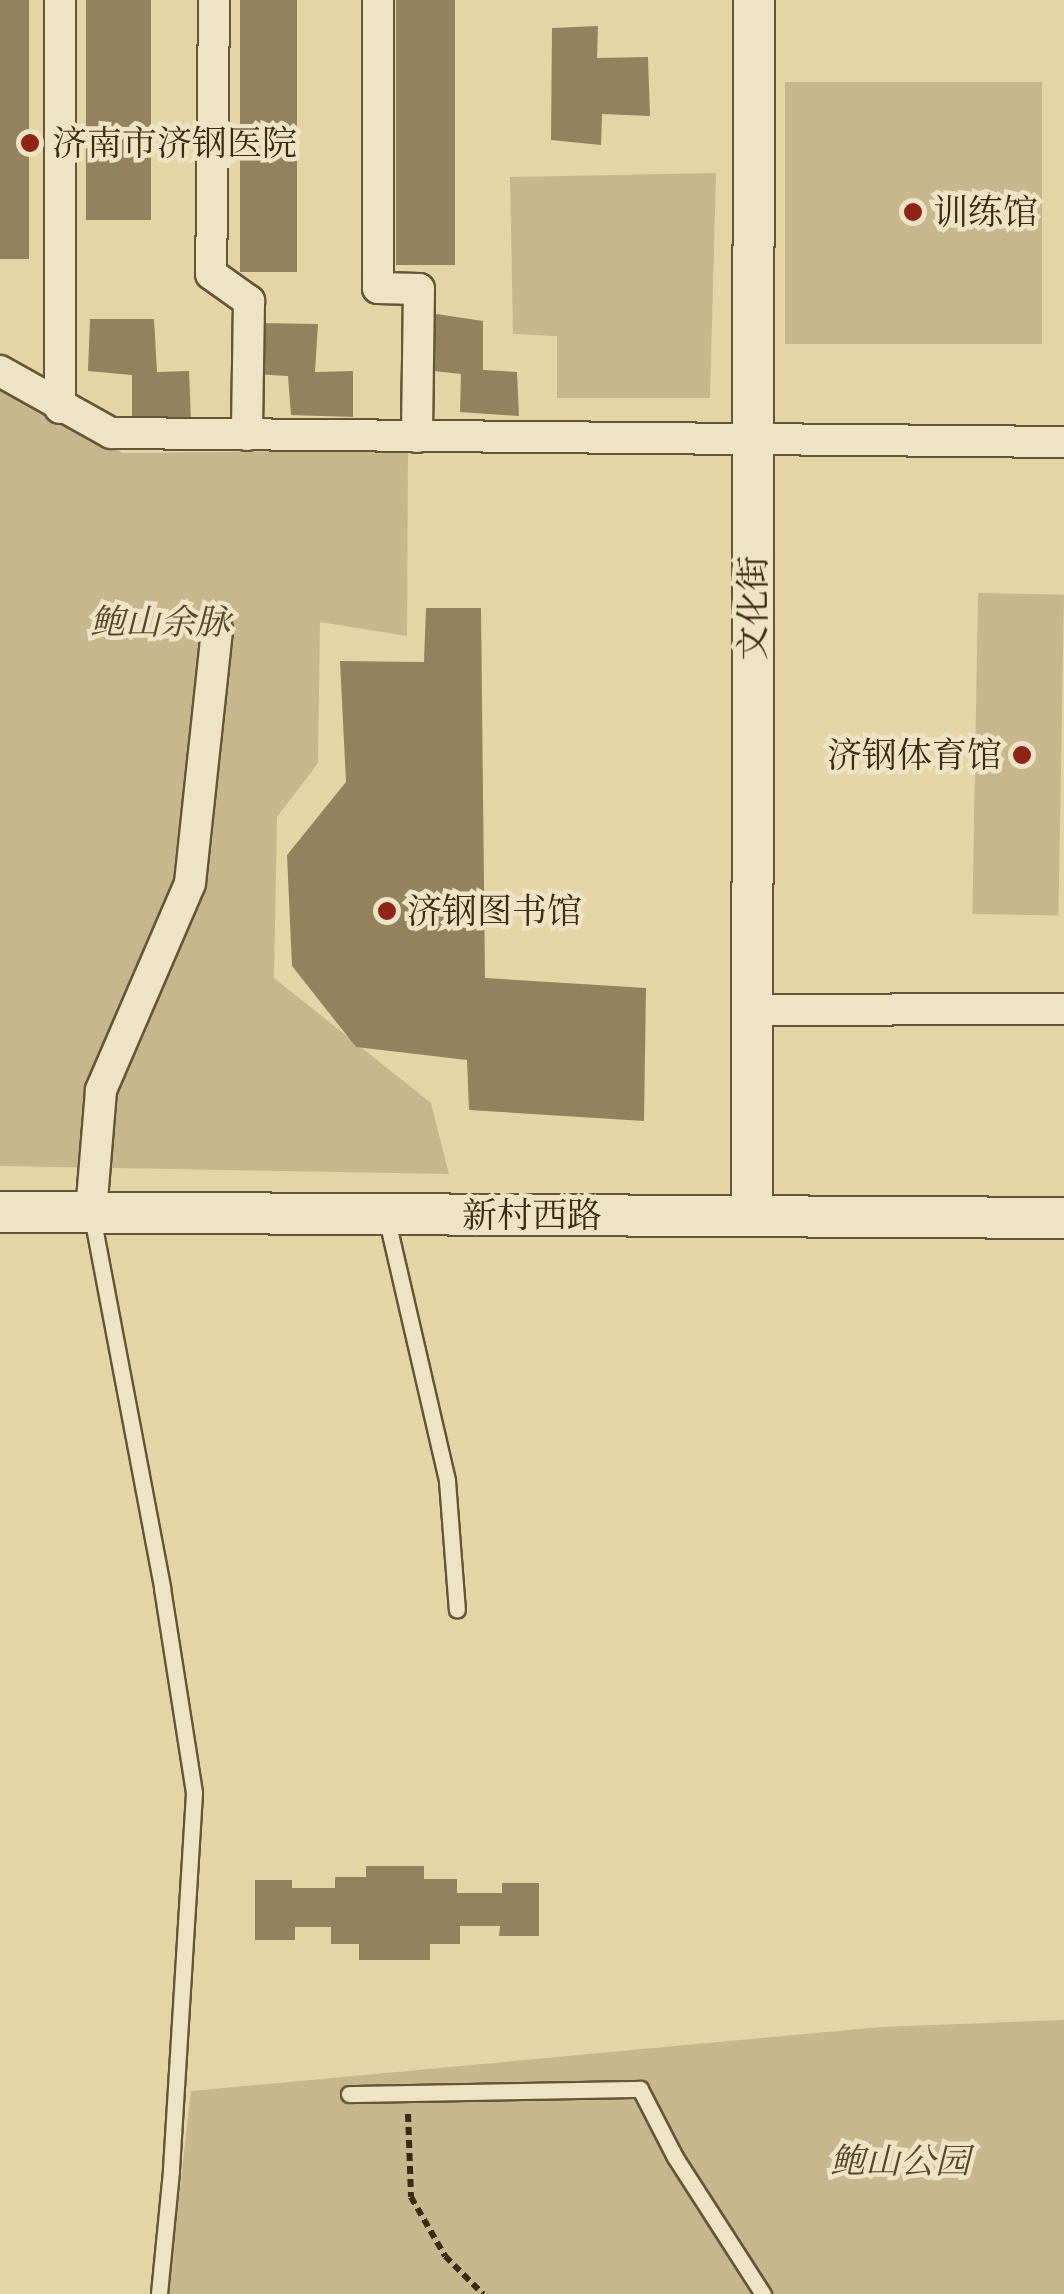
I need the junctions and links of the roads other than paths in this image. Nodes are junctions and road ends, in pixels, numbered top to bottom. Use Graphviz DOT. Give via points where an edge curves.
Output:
graph roads {
  1 [pos="60,0"];
  2 [pos="214,0"];
  3 [pos="378,0"];
  4 [pos="754,0"];
  5 [pos="0,371"];
  6 [pos="60,408"];
  7 [pos="247,435"];
  8 [pos="417,438"];
  9 [pos="753,442"];
  10 [pos="1064,442"];
  11 [pos="217,629"];
  12 [pos="1064,1008"];
  13 [pos="752,1010"];
  14 [pos="0,1212"];
  15 [pos="91,1212"];
  16 [pos="386,1214"];
  17 [pos="752,1216"];
  18 [pos="1064,1218"];
  19 [pos="458,1610"];
  20 [pos="349,2094"];
  21 [pos="159,2294"];
  22 [pos="763,2294"];
  1 -- 6 [label="street"];
  2 -- 7 [label="street" via="212,274 249,301"];
  3 -- 8 [label="street" via="378,288 419,289"];
  4 -- 9 [label="street, 文化街"];
  5 -- 6 [label="street"];
  6 -- 7 [label="street" via="111,433"];
  7 -- 8 [label="street"];
  8 -- 9 [label="street"];
  9 -- 10 [label="street"];
  9 -- 13 [label="street, 文化街"];
  11 -- 15 [label="street" via="190,883 100,1090"];
  12 -- 13 [label="street"];
  13 -- 17 [label="street, 文化街"];
  14 -- 15 [label="street, 新村西路"];
  15 -- 16 [label="street, 新村西路"];
  15 -- 21 [label="lane" via="194,1792"];
  16 -- 17 [label="street, 新村西路"];
  16 -- 19 [label="lane" via="447,1481"];
  17 -- 18 [label="street, 新村西路"];
  20 -- 22 [label="lane" via="640,2089 675,2158"];
}
